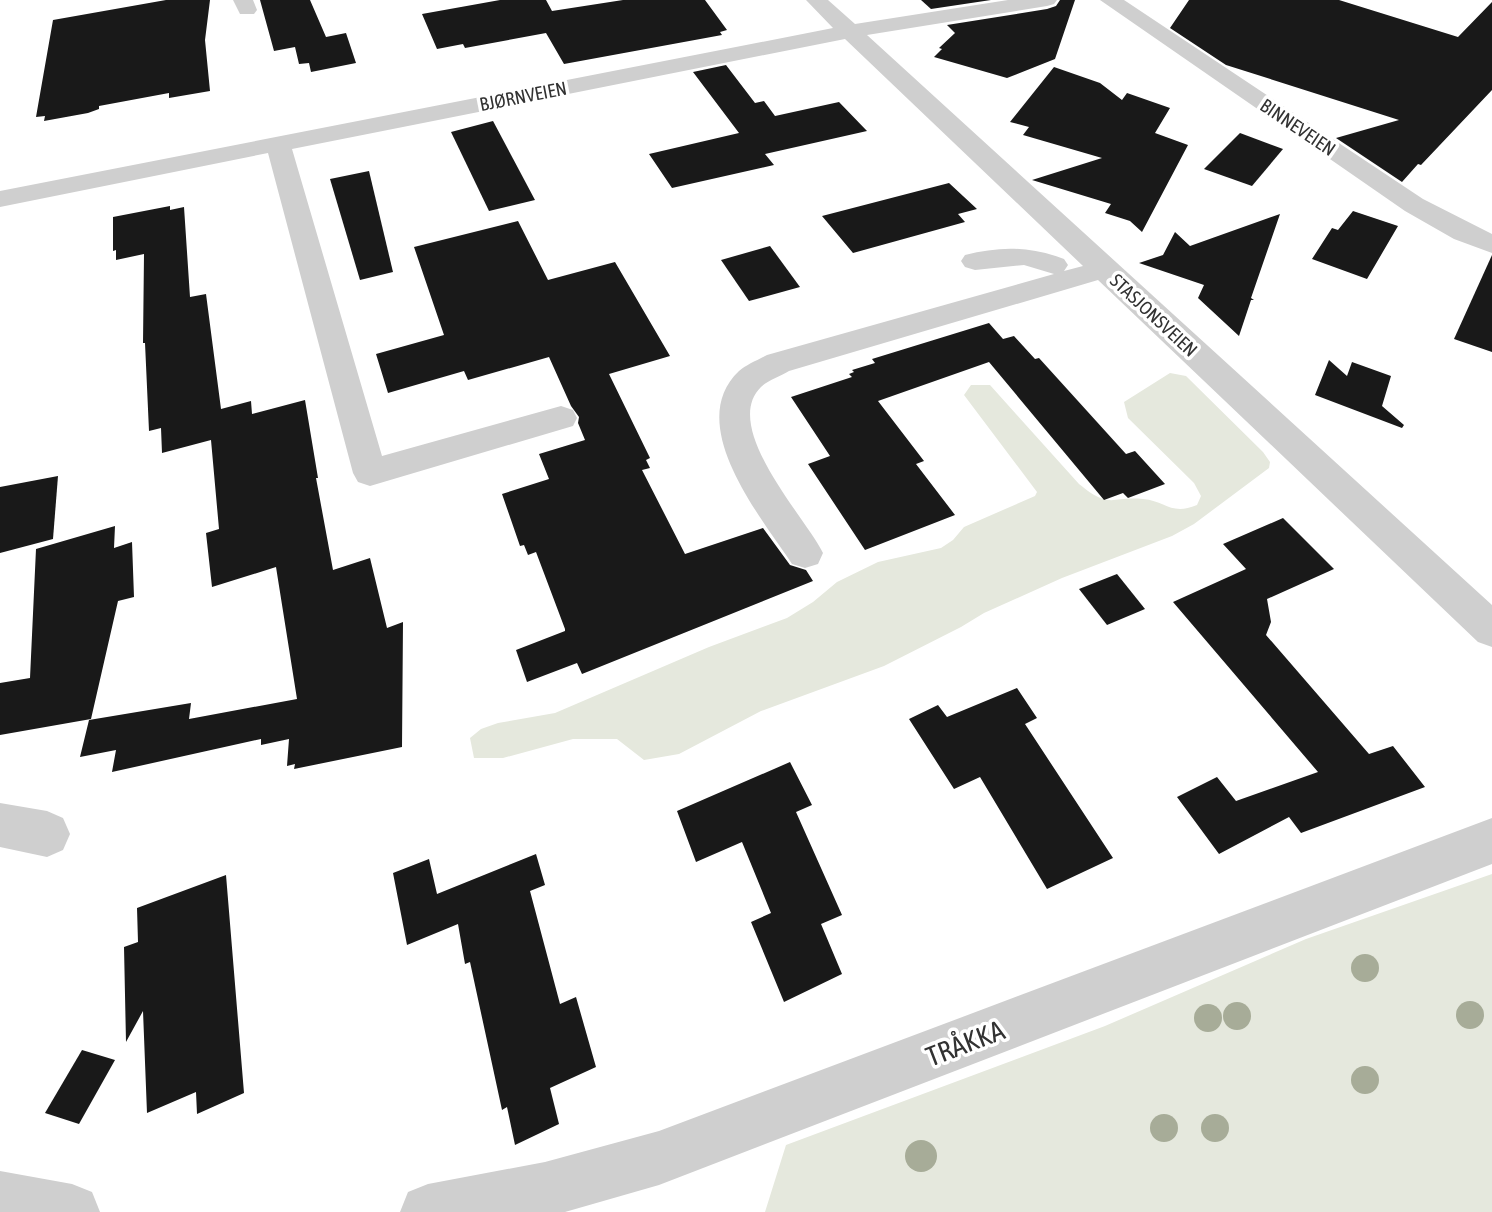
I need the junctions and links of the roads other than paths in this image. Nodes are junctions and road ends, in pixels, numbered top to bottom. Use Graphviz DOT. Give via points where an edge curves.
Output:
graph roads {
  1 [pos="816,0"];
  2 [pos="1047,0"];
  3 [pos="1110,0"];
  4 [pos="850,31"];
  5 [pos="278,145"];
  6 [pos="0,199"];
  7 [pos="1492,244"];
  8 [pos="975,261"];
  9 [pos="1096,261"];
  10 [pos="1054,265"];
  11 [pos="884,317"];
  12 [pos="561,418"];
  13 [pos="805,553"];
  14 [pos="1492,630"];
  15 [pos="0,825"];
  16 [pos="47,834"];
  17 [pos="1492,841"];
  18 [pos="428,1212"];
  1 -- 4 [label="street, STASJONSVEIEN"];
  2 -- 4 [label="street, BJØRNVEIEN"];
  3 -- 7 [label="street, BINNEVEIEN" via="1413,205"];
  4 -- 5 [label="street, BJØRNVEIEN"];
  4 -- 9 [label="street, STASJONSVEIEN"];
  5 -- 6 [label="street, BJØRNVEIEN"];
  5 -- 12 [label="street" via="370,473"];
  8 -- 10 [label="street" via="1019,254"];
  9 -- 10 [label="street"];
  9 -- 13 [label="street" via="778,363 747,381 735,401 736,438"];
  9 -- 14 [label="street, STASJONSVEIEN"];
  10 -- 11 [label="street"];
  15 -- 16 [label="street"];
  17 -- 18 [label="street, TRÅKKA" via="659,1158 545,1190"];
}
